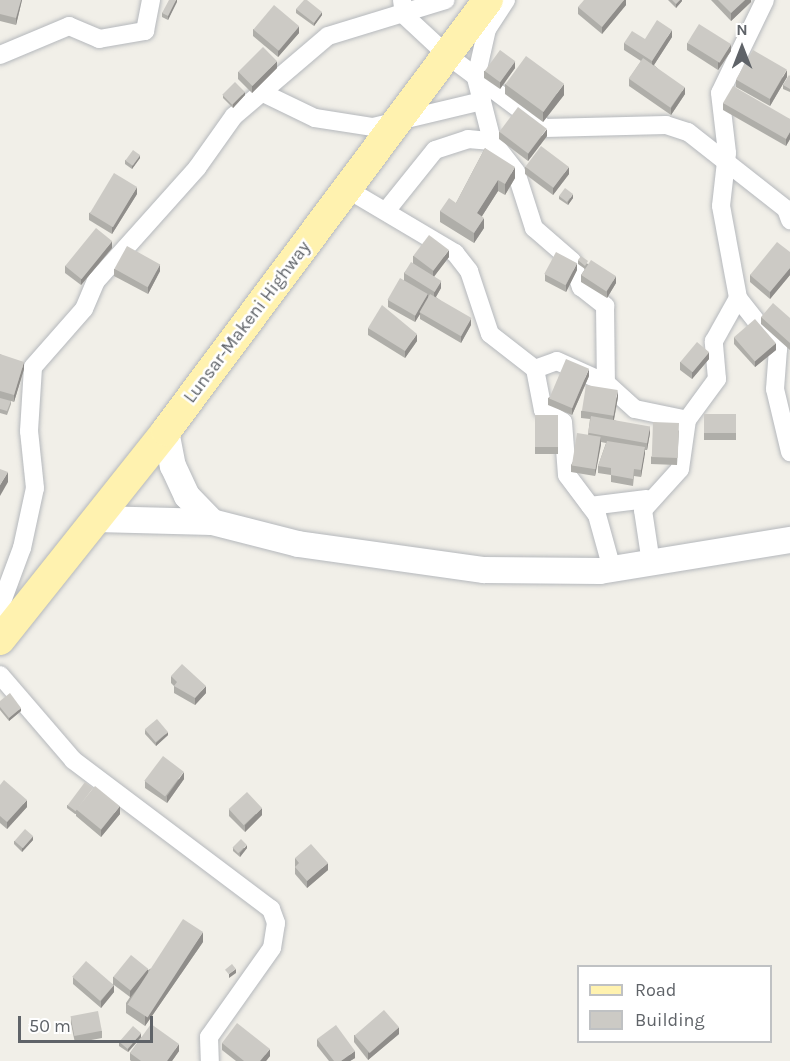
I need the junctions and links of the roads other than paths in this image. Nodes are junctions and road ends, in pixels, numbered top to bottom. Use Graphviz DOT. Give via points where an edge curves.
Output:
graph roads {
  1 [pos="151,0"];
  2 [pos="446,0"];
  3 [pos="488,0"];
  4 [pos="506,0"];
  5 [pos="765,0"];
  6 [pos="403,8"];
  7 [pos="0,55"];
  8 [pos="447,55"];
  9 [pos="476,78"];
  10 [pos="261,92"];
  11 [pos="482,101"];
  12 [pos="394,124"];
  13 [pos="492,141"];
  14 [pos="727,165"];
  15 [pos="347,189"];
  16 [pos="386,211"];
  17 [pos="790,220"];
  18 [pos="738,298"];
  19 [pos="11,361"];
  20 [pos="33,368"];
  21 [pos="535,369"];
  22 [pos="606,383"];
  23 [pos="687,420"];
  24 [pos="166,431"];
  25 [pos="790,452"];
  26 [pos="647,499"];
  27 [pos="590,506"];
  28 [pos="96,519"];
  29 [pos="212,522"];
  30 [pos="790,540"];
  31 [pos="651,563"];
  32 [pos="612,569"];
  33 [pos="0,607"];
  34 [pos="0,640"];
  35 [pos="0,675"];
  36 [pos="210,1061"];
  1 -- 7 [label="street" via="145,31 99,39 69,27"];
  2 -- 6 [label="street"];
  3 -- 8 [label="main road, Lunsar-Makeni Highway"];
  4 -- 9 [label="street" via="487,29"];
  5 -- 14 [label="street" via="720,93"];
  6 -- 8 [label="street"];
  6 -- 10 [label="street" via="328,36"];
  8 -- 9 [label="street"];
  8 -- 12 [label="main road, Lunsar-Makeni Highway"];
  9 -- 11 [label="street"];
  9 -- 14 [label="street" via="544,128 666,125 688,132"];
  10 -- 12 [label="street" via="315,118 349,126"];
  10 -- 20 [label="street" via="234,116 197,168 107,266 84,309"];
  11 -- 12 [label="street"];
  11 -- 13 [label="street"];
  12 -- 15 [label="main road, Lunsar-Makeni Highway"];
  13 -- 16 [label="street" via="468,139 435,150"];
  13 -- 22 [label="street" via="516,172 534,228 572,261 581,287 605,306"];
  14 -- 17 [label="street" via="786,209"];
  14 -- 18 [label="street" via="723,234"];
  15 -- 16 [label="street"];
  15 -- 24 [label="main road, Lunsar-Makeni Highway"];
  16 -- 21 [label="street" via="454,252 469,271 490,334"];
  18 -- 23 [label="street" via="714,341 717,378"];
  18 -- 25 [label="street" via="778,349 775,389"];
  19 -- 20 [label="street"];
  20 -- 33 [label="street" via="29,431 35,488 22,548"];
  21 -- 22 [label="street" via="557,361"];
  21 -- 27 [label="street" via="543,410 563,422 567,475"];
  22 -- 23 [label="street" via="634,409"];
  23 -- 26 [label="street" via="680,469"];
  24 -- 28 [label="main road, Lunsar-Makeni Highway"];
  24 -- 29 [label="main road" via="173,466 187,496"];
  26 -- 27 [label="street"];
  26 -- 31 [label="street" via="643,510"];
  27 -- 32 [label="street" via="607,537"];
  28 -- 29 [label="main road"];
  28 -- 34 [label="main road, Lunsar-Makeni Highway"];
  29 -- 32 [label="main road" via="298,544 484,570"];
  30 -- 31 [label="main road"];
  31 -- 32 [label="main road"];
  35 -- 36 [label="street" via="73,760 271,909 276,923 272,948 209,1037"];
}
